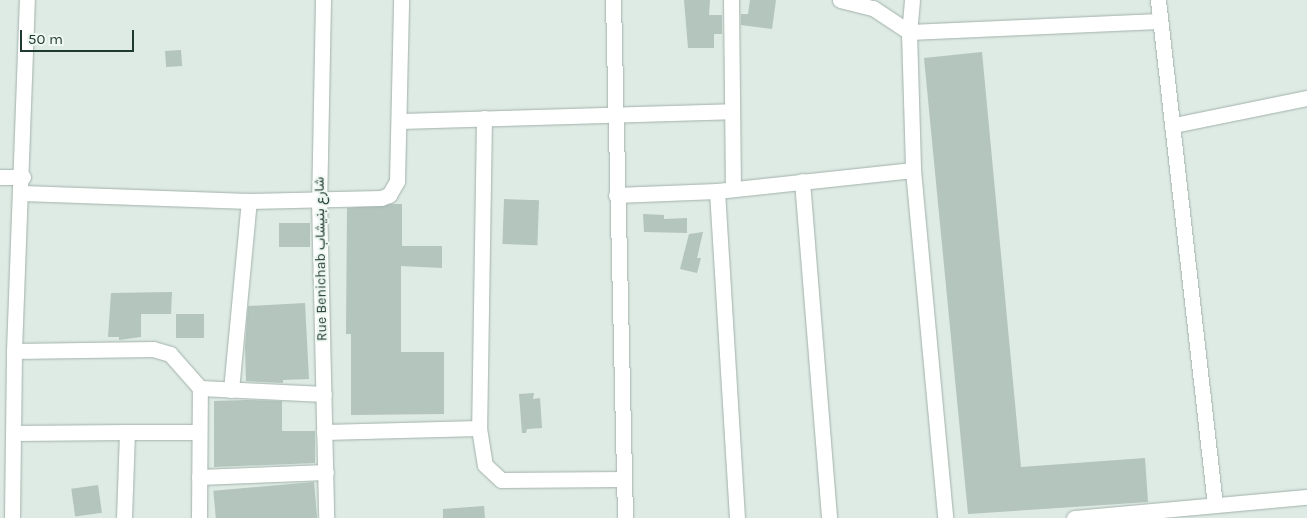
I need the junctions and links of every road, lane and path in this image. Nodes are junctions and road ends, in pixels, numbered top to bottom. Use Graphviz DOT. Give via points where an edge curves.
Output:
graph roads {
  1 [pos="27,0"];
  2 [pos="323,0"];
  3 [pos="401,0"];
  4 [pos="613,0"];
  5 [pos="731,0"];
  6 [pos="840,0"];
  7 [pos="912,0"];
  8 [pos="1158,0"];
  9 [pos="1159,21"];
  10 [pos="909,32"];
  11 [pos="1307,98"];
  12 [pos="732,111"];
  13 [pos="615,116"];
  14 [pos="484,118"];
  15 [pos="399,121"];
  16 [pos="1174,125"];
  17 [pos="913,170"];
  18 [pos="0,177"];
  19 [pos="22,177"];
  20 [pos="802,181"];
  21 [pos="733,189"];
  22 [pos="717,191"];
  23 [pos="22,193"];
  24 [pos="616,195"];
  25 [pos="319,200"];
  26 [pos="249,201"];
  27 [pos="14,350"];
  28 [pos="200,388"];
  29 [pos="231,390"];
  30 [pos="324,394"];
  31 [pos="7,395"];
  32 [pos="479,428"];
  33 [pos="127,432"];
  34 [pos="199,432"];
  35 [pos="324,432"];
  36 [pos="14,433"];
  37 [pos="326,472"];
  38 [pos="199,477"];
  39 [pos="623,479"];
  40 [pos="6,482"];
  41 [pos="1307,497"];
  42 [pos="1215,505"];
  43 [pos="12,518"];
  44 [pos="124,518"];
  45 [pos="199,518"];
  46 [pos="326,518"];
  47 [pos="625,518"];
  48 [pos="737,518"];
  49 [pos="829,518"];
  50 [pos="945,518"];
  51 [pos="1074,518"];
  1 -- 19 [label="street"];
  2 -- 25 [label="street, Rue Benichab شارع بنيشاب"];
  3 -- 15 [label="street"];
  4 -- 13 [label="street"];
  5 -- 12 [label="street"];
  6 -- 10 [label="street" via="873,8"];
  7 -- 10 [label="street"];
  8 -- 9 [label="street"];
  9 -- 10 [label="street"];
  9 -- 16 [label="street"];
  10 -- 17 [label="street"];
  11 -- 16 [label="street"];
  12 -- 13 [label="street"];
  12 -- 21 [label="street"];
  13 -- 14 [label="street"];
  13 -- 24 [label="street"];
  14 -- 15 [label="street"];
  14 -- 32 [label="street"];
  15 -- 25 [label="street" via="394,190 381,198"];
  16 -- 42 [label="street"];
  17 -- 20 [label="street"];
  17 -- 50 [label="street"];
  18 -- 19 [label="street"];
  19 -- 23 [label="street"];
  20 -- 21 [label="street"];
  20 -- 49 [label="street"];
  21 -- 22 [label="street"];
  22 -- 24 [label="street"];
  22 -- 48 [label="street"];
  23 -- 26 [label="street"];
  23 -- 27 [label="street"];
  24 -- 39 [label="street"];
  25 -- 26 [label="street"];
  25 -- 30 [label="street, Rue Benichab شارع بنيشاب"];
  26 -- 29 [label="street"];
  27 -- 28 [label="street" via="153,349 170,354"];
  27 -- 31 [label="street"];
  28 -- 29 [label="street"];
  28 -- 34 [label="street"];
  29 -- 30 [label="street"];
  30 -- 35 [label="street, Rue Benichab شارع بنيشاب"];
  31 -- 36 [label="street"];
  32 -- 35 [label="street"];
  32 -- 39 [label="street" via="485,464 501,480"];
  33 -- 34 [label="street"];
  33 -- 36 [label="street"];
  33 -- 44 [label="street"];
  34 -- 38 [label="street"];
  35 -- 37 [label="street, Rue Benichab شارع بنيشاب"];
  36 -- 40 [label="street"];
  37 -- 38 [label="street"];
  37 -- 46 [label="street, Rue Benichab شارع بنيشاب"];
  38 -- 45 [label="street"];
  39 -- 47 [label="street"];
  40 -- 43 [label="street"];
  41 -- 42 [label="street"];
  42 -- 51 [label="street"];
}
